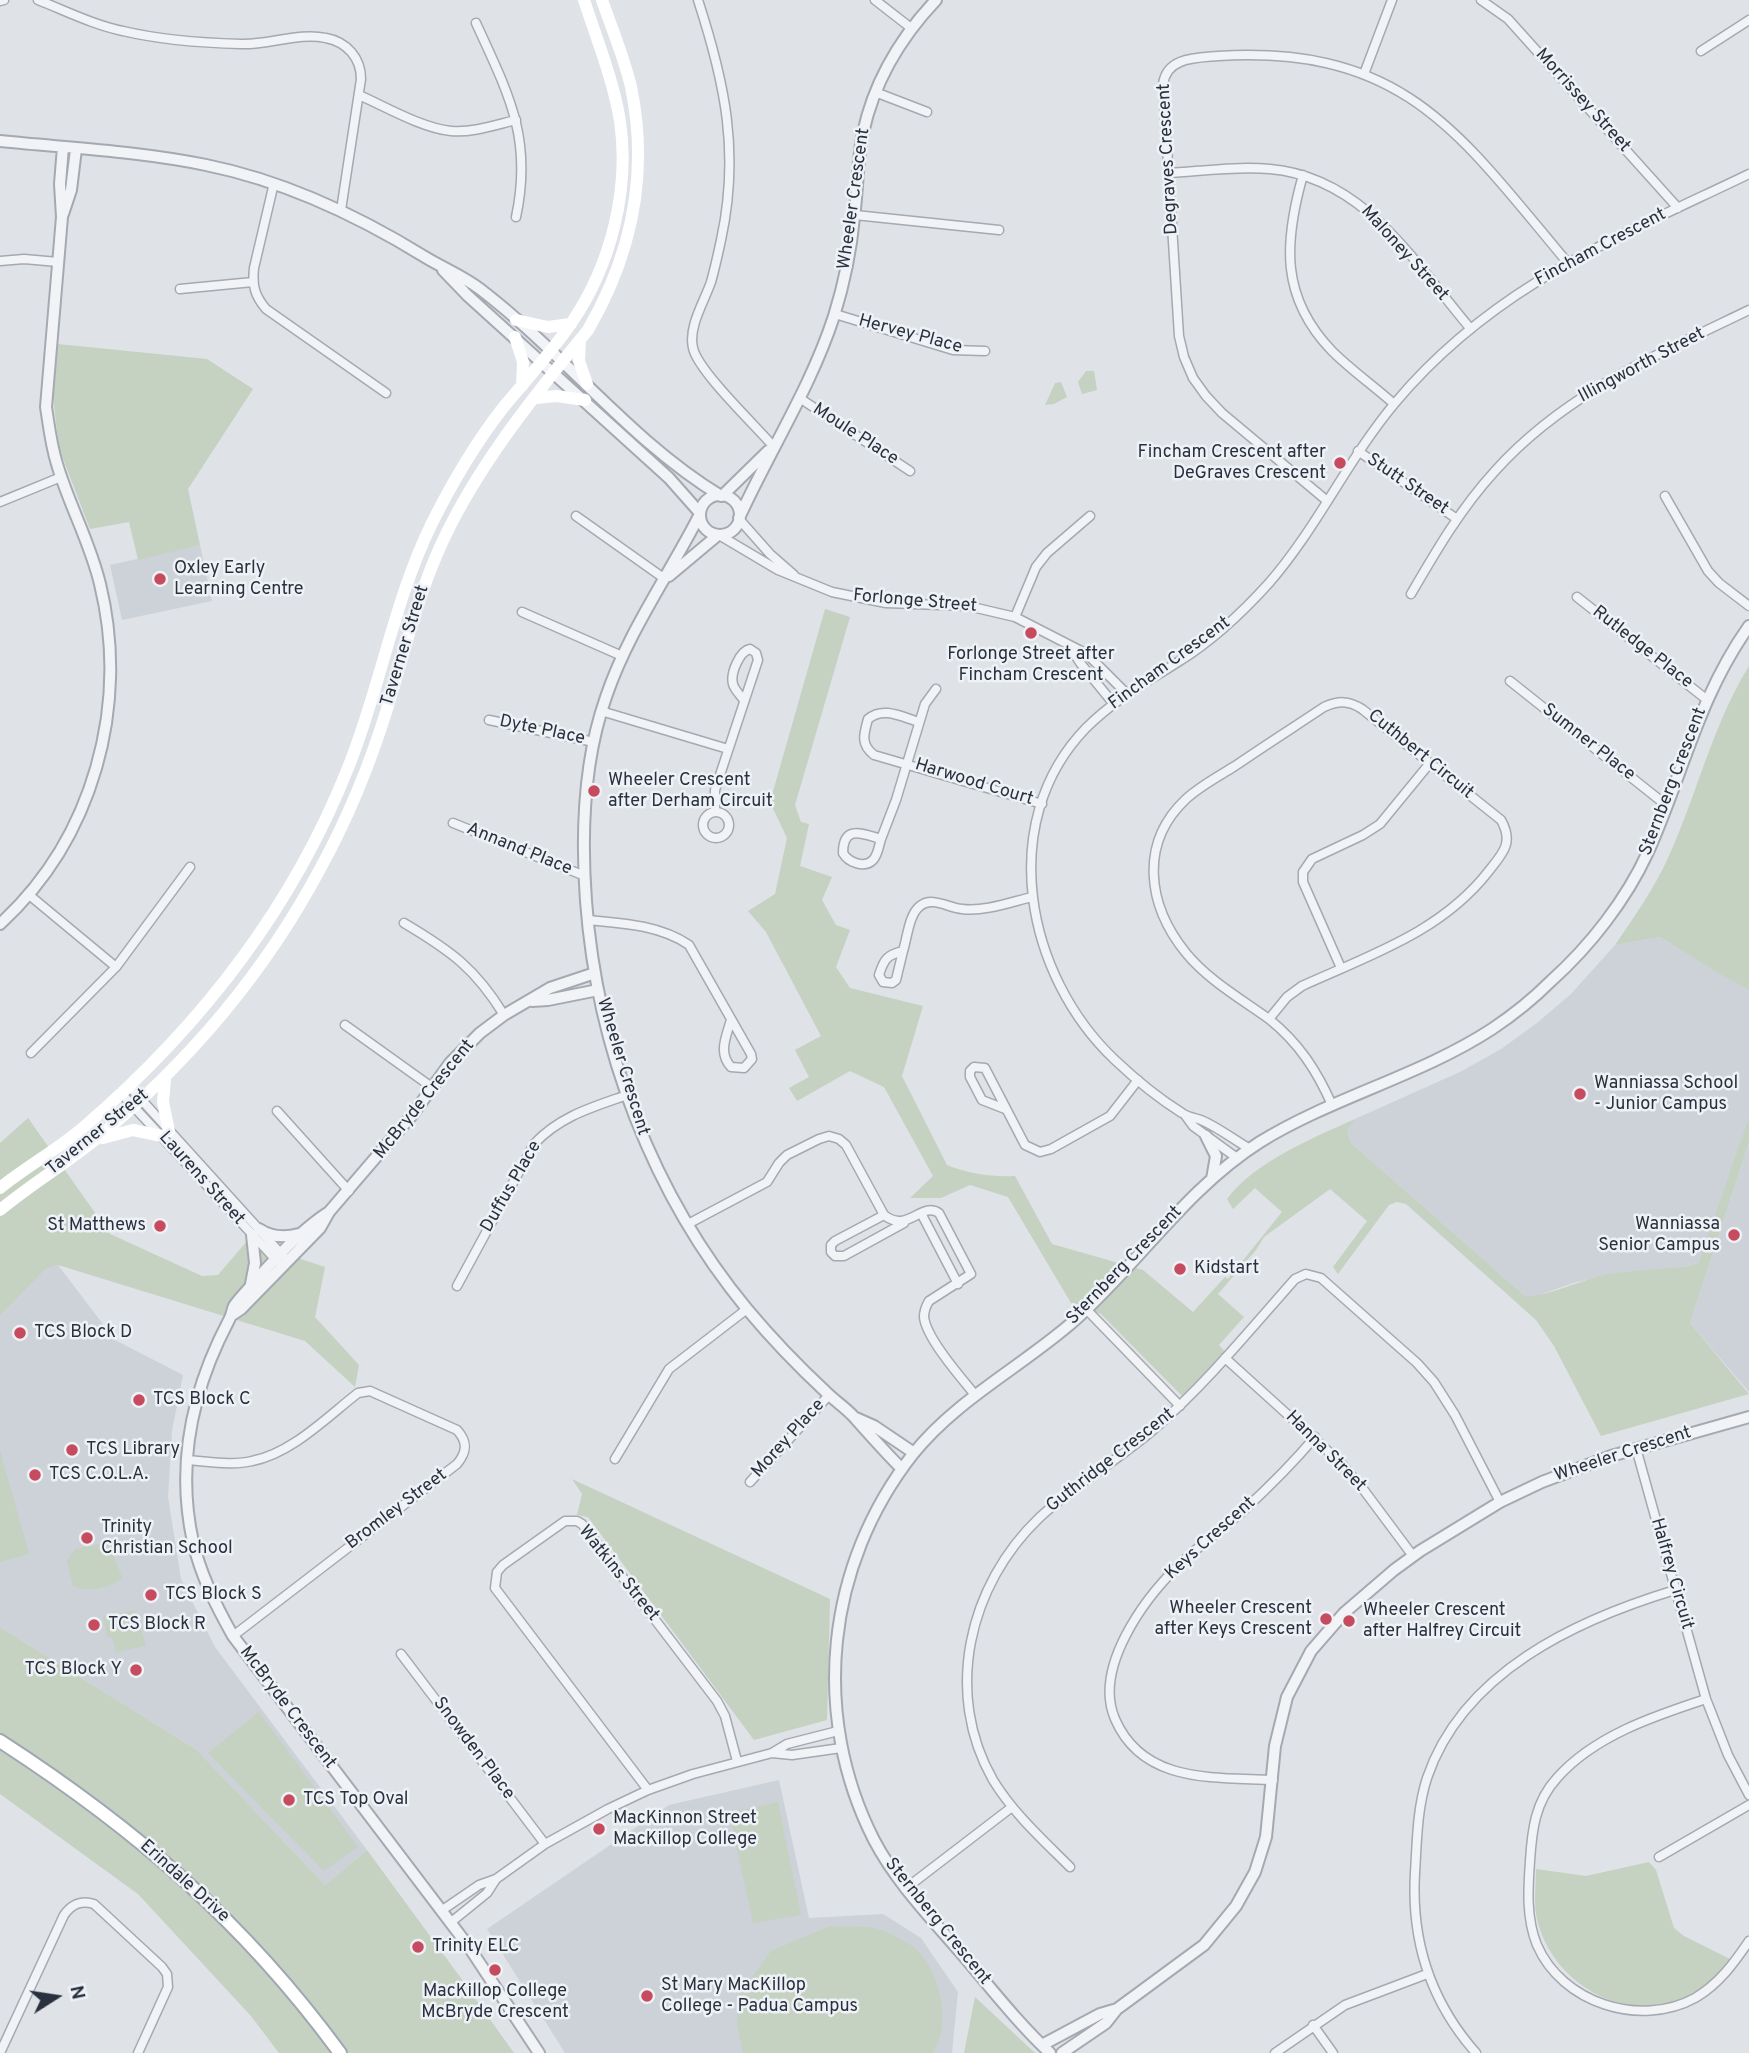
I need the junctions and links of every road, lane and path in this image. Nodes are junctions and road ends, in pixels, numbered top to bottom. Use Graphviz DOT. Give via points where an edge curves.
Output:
graph roads {
  1 [pos="38,0"];
  2 [pos="584,0"];
  3 [pos="602,0"];
  4 [pos="698,0"];
  5 [pos="875,0"];
  6 [pos="936,0"];
  7 [pos="1392,0"];
  8 [pos="1481,0"];
  9 [pos="1749,20"];
  10 [pos="476,23"];
  11 [pos="911,28"];
  12 [pos="1701,51"];
  13 [pos="1364,74"];
  14 [pos="875,92"];
  15 [pos="359,95"];
  16 [pos="927,113"];
  17 [pos="516,120"];
  18 [pos="0,141"];
  19 [pos="62,147"];
  20 [pos="76,149"];
  21 [pos="1168,173"];
  22 [pos="1749,174"];
  23 [pos="1303,175"];
  24 [pos="274,183"];
  25 [pos="1678,208"];
  26 [pos="341,210"];
  27 [pos="855,215"];
  28 [pos="62,217"];
  29 [pos="516,217"];
  30 [pos="999,230"];
  31 [pos="0,261"];
  32 [pos="58,262"];
  33 [pos="1567,262"];
  34 [pos="440,267"];
  35 [pos="253,282"];
  36 [pos="180,289"];
  37 [pos="1749,310"];
  38 [pos="835,314"];
  39 [pos="516,320"];
  40 [pos="571,324"];
  41 [pos="1469,328"];
  42 [pos="515,337"];
  43 [pos="580,340"];
  44 [pos="985,351"];
  45 [pos="546,356"];
  46 [pos="559,368"];
  47 [pos="587,384"];
  48 [pos="522,387"];
  49 [pos="386,393"];
  50 [pos="536,398"];
  51 [pos="801,399"];
  52 [pos="585,400"];
  53 [pos="1394,404"];
  54 [pos="773,446"];
  55 [pos="1358,451"];
  56 [pos="910,471"];
  57 [pos="61,477"];
  58 [pos="722,496"];
  59 [pos="1665,496"];
  60 [pos="1326,500"];
  61 [pos="0,502"];
  62 [pos="700,513"];
  63 [pos="576,516"];
  64 [pos="1090,516"];
  65 [pos="739,518"];
  66 [pos="1457,519"];
  67 [pos="718,535"];
  68 [pos="796,577"];
  69 [pos="665,579"];
  70 [pos="1411,594"];
  71 [pos="1577,597"];
  72 [pos="1749,606"];
  73 [pos="522,612"];
  74 [pos="1015,617"];
  75 [pos="1749,626"];
  76 [pos="1070,647"];
  77 [pos="622,656"];
  78 [pos="1510,681"];
  79 [pos="936,689"];
  80 [pos="1126,694"];
  81 [pos="743,699"];
  82 [pos="1706,699"];
  83 [pos="1113,703"];
  84 [pos="601,711"];
  85 [pos="489,720"];
  86 [pos="919,722"];
  87 [pos="594,742"];
  88 [pos="728,750"];
  89 [pos="907,763"];
  90 [pos="1430,763"];
  91 [pos="1042,804"];
  92 [pos="1666,805"];
  93 [pos="715,812"];
  94 [pos="453,823"];
  95 [pos="881,839"];
  96 [pos="190,867"];
  97 [pos="584,876"];
  98 [pos="29,894"];
  99 [pos="1032,897"];
  100 [pos="588,920"];
  101 [pos="404,923"];
  102 [pos="0,924"];
  103 [pos="903,951"];
  104 [pos="116,967"];
  105 [pos="1341,968"];
  106 [pos="595,973"];
  107 [pos="598,990"];
  108 [pos="532,1001"];
  109 [pos="504,1015"];
  110 [pos="1269,1019"];
  111 [pos="731,1020"];
  112 [pos="345,1025"];
  113 [pos="31,1053"];
  114 [pos="165,1078"];
  115 [pos="1138,1080"];
  116 [pos="433,1088"];
  117 [pos="125,1089"];
  118 [pos="627,1095"];
  119 [pos="138,1104"];
  120 [pos="1332,1105"];
  121 [pos="1005,1109"];
  122 [pos="277,1111"];
  123 [pos="1185,1115"];
  124 [pos="165,1133"];
  125 [pos="1206,1136"];
  126 [pos="93,1141"];
  127 [pos="1250,1149"];
  128 [pos="1237,1158"];
  129 [pos="1212,1179"];
  130 [pos="0,1188"];
  131 [pos="349,1191"];
  132 [pos="0,1210"];
  133 [pos="329,1212"];
  134 [pos="921,1213"];
  135 [pos="884,1215"];
  136 [pos="910,1219"];
  137 [pos="688,1224"];
  138 [pos="255,1232"];
  139 [pos="303,1233"];
  140 [pos="281,1259"];
  141 [pos="958,1284"];
  142 [pos="251,1286"];
  143 [pos="457,1286"];
  144 [pos="747,1309"];
  145 [pos="1087,1309"];
  146 [pos="235,1310"];
  147 [pos="1225,1358"];
  148 [pos="829,1395"];
  149 [pos="976,1396"];
  150 [pos="1180,1406"];
  151 [pos="854,1416"];
  152 [pos="1749,1418"];
  153 [pos="1315,1437"];
  154 [pos="1636,1448"];
  155 [pos="914,1452"];
  156 [pos="615,1459"];
  157 [pos="186,1460"];
  158 [pos="902,1469"];
  159 [pos="750,1482"];
  160 [pos="1500,1502"];
  161 [pos="1413,1556"];
  162 [pos="1675,1590"];
  163 [pos="233,1636"];
  164 [pos="401,1654"];
  165 [pos="1706,1699"];
  166 [pos="838,1731"];
  167 [pos="0,1741"];
  168 [pos="841,1748"];
  169 [pos="772,1753"];
  170 [pos="737,1761"];
  171 [pos="1273,1780"];
  172 [pos="648,1790"];
  173 [pos="1749,1795"];
  174 [pos="1749,1805"];
  175 [pos="1012,1807"];
  176 [pos="545,1844"];
  177 [pos="1660,1857"];
  178 [pos="1070,1867"];
  179 [pos="496,1879"];
  180 [pos="905,1889"];
  181 [pos="441,1911"];
  182 [pos="450,1923"];
  183 [pos="1748,1944"];
  184 [pos="1427,1973"];
  185 [pos="1117,2009"];
  186 [pos="1313,2025"];
  187 [pos="1084,2038"];
  188 [pos="1046,2049"];
  189 [pos="0,2053"];
  190 [pos="138,2053"];
  191 [pos="340,2053"];
  192 [pos="539,2053"];
  193 [pos="1062,2053"];
  194 [pos="1077,2053"];
  195 [pos="1275,2053"];
  196 [pos="1334,2053"];
  197 [pos="1476,2053"];
  1 -- 15 [label="street" via="100,25 146,35 244,44 327,38 346,47 358,61"];
  2 -- 40 [label="main road, Taverner Street" via="614,91 622,158 609,243"];
  3 -- 43 [label="main road, Taverner Street" via="637,120 637,191 627,244 614,279"];
  4 -- 54 [label="street" via="720,74 730,156 722,240 692,346 703,368"];
  5 -- 11 [label="street"];
  6 -- 11 [label="street, Wheeler Crescent"];
  7 -- 13 [label="street"];
  8 -- 25 [label="street, Morrissey Street" via="1508,19"];
  9 -- 12 [label="street"];
  10 -- 17 [label="street"];
  11 -- 14 [label="street, Wheeler Crescent"];
  13 -- 21 [label="street, Degraves Crescent" via="1320,61 1274,55 1189,58 1176,63 1166,72 1163,84"];
  13 -- 33 [label="street, Degraves Crescent" via="1407,96 1457,134"];
  14 -- 16 [label="street"];
  14 -- 27 [label="street, Wheeler Crescent" via="862,135"];
  15 -- 17 [label="street" via="452,131"];
  15 -- 26 [label="street"];
  17 -- 29 [label="street" via="523,168"];
  18 -- 19 [label="street"];
  19 -- 20 [label="street"];
  19 -- 28 [label="street"];
  20 -- 24 [label="street" via="205,165"];
  20 -- 28 [label="street"];
  21 -- 23 [label="street, Maloney Street" via="1269,169"];
  21 -- 60 [label="street, Degraves Crescent" via="1179,336 1193,378 1222,413"];
  22 -- 25 [label="street, Fincham Crescent"];
  23 -- 41 [label="street, Maloney Street" via="1339,190 1370,212"];
  23 -- 53 [label="street" via="1289,241 1299,300 1333,352"];
  24 -- 26 [label="street"];
  24 -- 35 [label="street"];
  25 -- 33 [label="street, Fincham Crescent"];
  26 -- 34 [label="street"];
  27 -- 30 [label="street"];
  27 -- 38 [label="street, Wheeler Crescent"];
  28 -- 32 [label="street"];
  31 -- 32 [label="street"];
  32 -- 57 [label="street" via="46,400"];
  33 -- 41 [label="street, Fincham Crescent"];
  34 -- 39 [label="street" via="479,288"];
  34 -- 42 [label="street"];
  35 -- 36 [label="street"];
  35 -- 49 [label="street" via="266,309"];
  37 -- 66 [label="street, Illingworth Street" via="1644,360 1565,408 1508,457"];
  38 -- 44 [label="street, Hervey Place" via="953,350"];
  38 -- 51 [label="street, Wheeler Crescent"];
  39 -- 40 [label="main road" via="548,327"];
  39 -- 45 [label="street"];
  40 -- 45 [label="main road, Taverner Street"];
  41 -- 53 [label="street, Fincham Crescent"];
  42 -- 45 [label="street"];
  42 -- 48 [label="main road" via="523,362"];
  43 -- 46 [label="main road, Taverner Street"];
  43 -- 47 [label="main road" via="579,361"];
  45 -- 46 [label="street"];
  45 -- 48 [label="main road, Taverner Street"];
  46 -- 47 [label="street"];
  46 -- 50 [label="main road, Taverner Street"];
  46 -- 52 [label="street"];
  47 -- 58 [label="street" via="669,461"];
  48 -- 117 [label="main road, Taverner Street" via="470,455 420,548 350,764 304,864 226,982"];
  50 -- 52 [label="main road"];
  50 -- 114 [label="main road, Taverner Street" via="486,465 437,553 369,763 321,868 240,993"];
  51 -- 54 [label="street, Wheeler Crescent"];
  51 -- 56 [label="street, Moule Place"];
  52 -- 62 [label="street"];
  53 -- 55 [label="street, Fincham Crescent"];
  54 -- 58 [label="street, Wheeler Crescent"];
  54 -- 65 [label="street, Wheeler Crescent"];
  55 -- 60 [label="street, Fincham Crescent"];
  55 -- 66 [label="street, Stutt Street"];
  57 -- 61 [label="street"];
  57 -- 98 [label="street" via="100,583 109,634 110,696 98,764 85,802 59,853"];
  58 -- 62 [label="street" via="707,500"];
  58 -- 65 [label="street" via="735,503"];
  59 -- 72 [label="street" via="1708,571"];
  60 -- 80 [label="street, Fincham Crescent" via="1295,550 1244,610 1196,649"];
  62 -- 67 [label="street" via="705,528"];
  62 -- 69 [label="street, Wheeler Crescent"];
  63 -- 69 [label="street"];
  64 -- 74 [label="street" via="1036,567"];
  65 -- 67 [label="street" via="732,531"];
  65 -- 68 [label="street, Forlonge Street"];
  66 -- 70 [label="street, Illingworth Street"];
  67 -- 68 [label="street, Forlonge Street"];
  67 -- 69 [label="street, Wheeler Crescent"];
  68 -- 74 [label="street, Forlonge Street" via="847,596 886,603 968,606"];
  69 -- 77 [label="street, Wheeler Crescent"];
  71 -- 82 [label="street, Rutledge Place"];
  73 -- 77 [label="street"];
  74 -- 76 [label="street, Forlonge Street"];
  75 -- 82 [label="street, Sternberg Crescent"];
  76 -- 80 [label="street, Forlonge Street" via="1087,654"];
  76 -- 83 [label="street, Forlonge Street"];
  77 -- 84 [label="street, Wheeler Crescent"];
  78 -- 92 [label="street, Sumner Place"];
  79 -- 86 [label="street, Harwood Court"];
  80 -- 83 [label="street, Fincham Crescent"];
  81 -- 81 [label="street" via="732,679 741,654 750,649 758,660"];
  81 -- 88 [label="street"];
  82 -- 92 [label="street, Sternberg Crescent"];
  83 -- 91 [label="street, Fincham Crescent" via="1064,756"];
  84 -- 87 [label="street, Wheeler Crescent"];
  84 -- 88 [label="street"];
  85 -- 87 [label="street, Dyte Place"];
  86 -- 89 [label="street, Harwood Court"];
  86 -- 89 [label="street, Harwood Court" via="885,712 871,716 866,726 866,748 874,755"];
  87 -- 97 [label="street, Wheeler Crescent" via="586,794"];
  88 -- 93 [label="street" via="715,790"];
  89 -- 91 [label="street, Harwood Court"];
  89 -- 95 [label="street, Harwood Court"];
  90 -- 105 [label="street" via="1380,824 1312,859 1303,872 1303,882"];
  90 -- 105 [label="street, Cuthbert Circuit" via="1501,820 1507,835 1505,851 1476,888 1438,921"];
  90 -- 110 [label="street, Cuthbert Circuit" via="1355,704 1337,702 1195,792 1166,823 1155,850 1153,878 1172,932 1204,971"];
  91 -- 99 [label="street, Fincham Crescent" via="1032,838"];
  92 -- 120 [label="street, Sternberg Crescent" via="1642,866 1617,905 1585,947 1526,1004 1490,1030 1433,1060"];
  94 -- 97 [label="street, Annand Place"];
  95 -- 95 [label="street, Harwood Court" via="849,834 843,853 849,860 865,864 876,856"];
  96 -- 104 [label="street"];
  97 -- 100 [label="street, Wheeler Crescent"];
  98 -- 102 [label="street"];
  98 -- 104 [label="street"];
  99 -- 103 [label="street" via="974,909 926,902 915,912"];
  99 -- 115 [label="street, Fincham Crescent" via="1062,989 1089,1031"];
  100 -- 106 [label="street, Wheeler Crescent"];
  100 -- 111 [label="street" via="640,926 689,945"];
  101 -- 109 [label="street" via="461,960"];
  104 -- 113 [label="street"];
  105 -- 110 [label="street, Cuthbert Circuit" via="1302,986"];
  106 -- 107 [label="street, Wheeler Crescent"];
  106 -- 108 [label="street, McBryde Crescent" via="550,988"];
  107 -- 108 [label="street, McBryde Crescent"];
  107 -- 118 [label="street, Wheeler Crescent"];
  108 -- 109 [label="street, McBryde Crescent"];
  109 -- 116 [label="street, McBryde Crescent" via="459,1053"];
  110 -- 120 [label="street, Cuthbert Circuit" via="1313,1066"];
  111 -- 111 [label="street" via="751,1054 744,1068 731,1067 723,1053"];
  112 -- 116 [label="street"];
  114 -- 119 [label="main road, Taverner Street"];
  114 -- 124 [label="main road"];
  115 -- 121 [label="street" via="1110,1116 1040,1152 1025,1146"];
  115 -- 123 [label="street, Fincham Crescent"];
  116 -- 131 [label="street, McBryde Crescent"];
  117 -- 119 [label="street, Laurens Street"];
  117 -- 130 [label="main road, Taverner Street" via="83,1128"];
  118 -- 137 [label="street, Wheeler Crescent" via="654,1161"];
  118 -- 143 [label="street, Duffus Place" via="567,1117 534,1143"];
  119 -- 124 [label="street, Laurens Street"];
  119 -- 126 [label="main road, Taverner Street"];
  120 -- 127 [label="street, Sternberg Crescent"];
  121 -- 121 [label="street" via="982,1100 970,1077 974,1067 985,1068"];
  122 -- 131 [label="street"];
  123 -- 125 [label="street, Fincham Crescent"];
  123 -- 127 [label="street, Fincham Crescent"];
  124 -- 126 [label="main road" via="126,1131"];
  124 -- 138 [label="street, Laurens Street"];
  125 -- 128 [label="street, Fincham Crescent"];
  125 -- 129 [label="street" via="1216,1156"];
  126 -- 132 [label="main road, Taverner Street"];
  127 -- 128 [label="street, Sternberg Crescent"];
  128 -- 129 [label="street, Sternberg Crescent"];
  129 -- 145 [label="street, Sternberg Crescent"];
  131 -- 133 [label="street, McBryde Crescent"];
  133 -- 139 [label="street, McBryde Crescent"];
  133 -- 140 [label="street, McBryde Crescent" via="320,1228"];
  134 -- 136 [label="street"];
  134 -- 141 [label="street"];
  134 -- 141 [label="street" via="937,1211 958,1248 971,1274"];
  135 -- 136 [label="street" via="895,1222"];
  135 -- 136 [label="street" via="835,1241 831,1252 844,1256"];
  135 -- 137 [label="street" via="846,1145 829,1136 788,1155 767,1182"];
  137 -- 144 [label="street, Wheeler Crescent"];
  138 -- 139 [label="street" via="276,1236"];
  138 -- 140 [label="street, Laurens Street"];
  138 -- 142 [label="street"];
  139 -- 140 [label="street, McBryde Crescent"];
  140 -- 142 [label="street, McBryde Crescent"];
  140 -- 146 [label="street, McBryde Crescent"];
  141 -- 149 [label="street" via="929,1301 925,1322 943,1355"];
  142 -- 146 [label="street, McBryde Crescent"];
  144 -- 148 [label="street, Wheeler Crescent"];
  144 -- 156 [label="street" via="669,1369"];
  145 -- 149 [label="street, Sternberg Crescent"];
  145 -- 150 [label="street"];
  146 -- 157 [label="street, McBryde Crescent" via="202,1378"];
  147 -- 150 [label="street, Guthridge Crescent"];
  147 -- 153 [label="street, Hanna Street"];
  147 -- 160 [label="street, Guthridge Crescent" via="1295,1279 1306,1274 1321,1278 1434,1382"];
  148 -- 151 [label="street, Wheeler Crescent"];
  148 -- 159 [label="street, Morey Place"];
  149 -- 155 [label="street, Sternberg Crescent"];
  150 -- 175 [label="street, Guthridge Crescent" via="1041,1516 991,1580 979,1610 967,1684 976,1742"];
  151 -- 155 [label="street, Wheeler Crescent"];
  151 -- 158 [label="street, Wheeler Crescent"];
  152 -- 154 [label="street, Wheeler Crescent"];
  153 -- 161 [label="street, Hanna Street" via="1363,1489"];
  153 -- 171 [label="street, Keys Crescent" via="1272,1484 1155,1590 1122,1644 1110,1686 1112,1713 1120,1730 1130,1745 1153,1763 1193,1776"];
  154 -- 160 [label="street, Wheeler Crescent" via="1553,1477"];
  154 -- 162 [label="street, Halfrey Circuit"];
  155 -- 158 [label="street, Sternberg Crescent"];
  157 -- 163 [label="street, McBryde Crescent" via="194,1544 210,1594"];
  157 -- 163 [label="street, Bromley Street" via="242,1463 268,1457 358,1394 370,1391 457,1430 465,1440 466,1449 457,1464"];
  158 -- 166 [label="street, Sternberg Crescent" via="867,1528 842,1598 834,1682"];
  160 -- 161 [label="street, Wheeler Crescent"];
  161 -- 171 [label="street, Wheeler Crescent" via="1344,1613 1311,1651 1279,1721"];
  162 -- 165 [label="street, Halfrey Circuit"];
  162 -- 184 [label="street" via="1581,1626 1514,1664 1460,1717 1427,1781 1418,1821 1415,1914"];
  163 -- 181 [label="street, McBryde Crescent"];
  164 -- 176 [label="street, Snowden Place"];
  165 -- 173 [label="street, Halfrey Circuit"];
  165 -- 183 [label="street" via="1612,1737 1555,1779 1533,1823 1528,1908 1536,1944 1556,1972 1585,1996 1626,2011 1673,2007 1696,1997 1722,1977"];
  166 -- 168 [label="street, Sternberg Crescent"];
  166 -- 169 [label="street"];
  167 -- 191 [label="main road, Erindale Drive" via="114,1820 169,1865 272,1969"];
  168 -- 169 [label="street"];
  168 -- 180 [label="street, Sternberg Crescent" via="861,1812"];
  169 -- 170 [label="street"];
  170 -- 172 [label="street"];
  170 -- 172 [label="street, Watkins Street" via="717,1701 582,1524 565,1521 503,1565 495,1588"];
  171 -- 185 [label="street, Wheeler Crescent" via="1266,1837 1255,1872 1236,1906 1204,1945"];
  172 -- 176 [label="street"];
  174 -- 177 [label="street"];
  175 -- 178 [label="street, Guthridge Crescent"];
  175 -- 180 [label="street"];
  176 -- 179 [label="street"];
  179 -- 181 [label="street"];
  179 -- 182 [label="street" via="487,1893"];
  180 -- 188 [label="street, Sternberg Crescent"];
  181 -- 182 [label="street, McBryde Crescent"];
  182 -- 192 [label="street, McBryde Crescent"];
  184 -- 186 [label="street" via="1356,1999"];
  184 -- 197 [label="street" via="1449,2018"];
  185 -- 187 [label="street, Wheeler Crescent" via="1106,2024"];
  185 -- 188 [label="street, Wheeler Crescent" via="1100,2014"];
  186 -- 195 [label="street"];
  186 -- 196 [label="street"];
  187 -- 193 [label="street, Wheeler Crescent"];
  187 -- 194 [label="street"];
  189 -- 190 [label="street" via="65,1915 78,1903 88,1902 167,1975 167,1992"];
}
